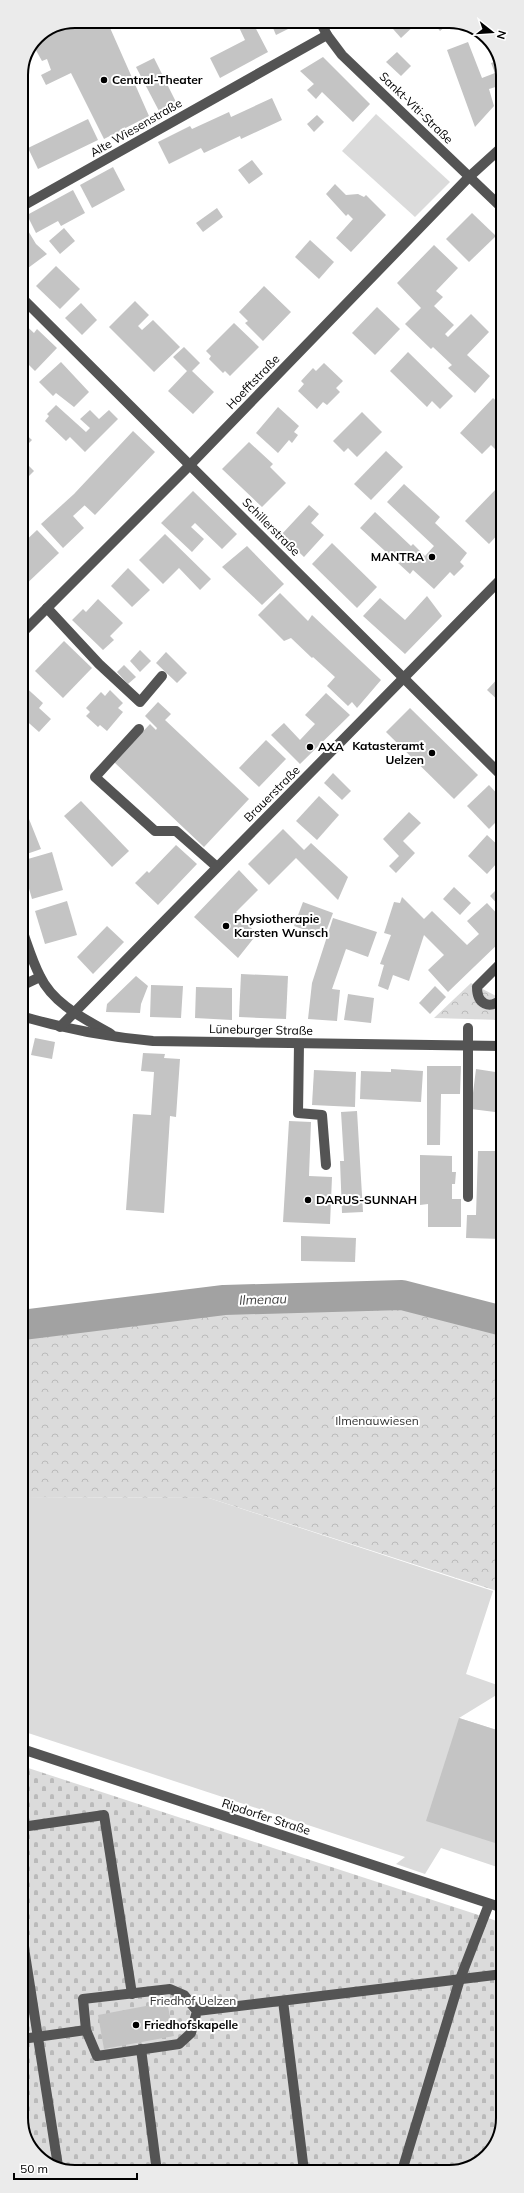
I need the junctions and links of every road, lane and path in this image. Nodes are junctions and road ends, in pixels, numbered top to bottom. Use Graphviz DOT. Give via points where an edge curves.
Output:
graph roads {
  1 [pos="324,28"];
  2 [pos="327,35"];
  3 [pos="496,152"];
  4 [pos="469,177"];
  5 [pos="496,202"];
  6 [pos="28,203"];
  7 [pos="28,304"];
  8 [pos="190,465"];
  9 [pos="496,584"];
  10 [pos="47,608"];
  11 [pos="28,627"];
  12 [pos="162,676"];
  13 [pos="404,678"];
  14 [pos="139,729"];
  15 [pos="496,770"];
  16 [pos="217,867"];
  17 [pos="28,945"];
  18 [pos="496,968"];
  19 [pos="40,977"];
  20 [pos="28,983"];
  21 [pos="496,1004"];
  22 [pos="74,1013"];
  23 [pos="28,1018"];
  24 [pos="60,1027"];
  25 [pos="468,1028"];
  26 [pos="118,1038"];
  27 [pos="299,1044"];
  28 [pos="467,1046"];
  29 [pos="496,1046"];
  30 [pos="326,1165"];
  31 [pos="468,1197"];
  32 [pos="28,1751"];
  33 [pos="28,1826"];
  34 [pos="489,1904"];
  35 [pos="496,1906"];
  36 [pos="496,1975"];
  37 [pos="28,1976"];
  38 [pos="460,1979"];
  39 [pos="132,1994"];
  40 [pos="282,2001"];
  41 [pos="197,2012"];
  42 [pos="86,2030"];
  43 [pos="37,2037"];
  44 [pos="28,2038"];
  45 [pos="141,2049"];
  46 [pos="57,2161"];
  47 [pos="156,2165"];
  48 [pos="303,2165"];
  49 [pos="404,2165"];
  1 -- 2 [label="street, Sankt-Viti-Straße"];
  2 -- 4 [label="street, Sankt-Viti-Straße" via="342,55"];
  2 -- 6 [label="street, Alte Wiesenstraße"];
  3 -- 4 [label="street, Hoefftstraße"];
  4 -- 5 [label="street, Sankt-Viti-Straße"];
  4 -- 8 [label="street, Hoefftstraße"];
  7 -- 8 [label="street, Schillerstraße"];
  8 -- 10 [label="street, Hoefftstraße"];
  8 -- 13 [label="street, Schillerstraße"];
  9 -- 13 [label="street, Brauerstraße"];
  10 -- 11 [label="street, Hoefftstraße"];
  10 -- 12 [label="street" via="99,664 140,702"];
  13 -- 15 [label="street, Schillerstraße"];
  13 -- 16 [label="street, Brauerstraße"];
  14 -- 16 [label="street" via="95,777 155,831 176,831"];
  16 -- 22 [label="street, Brauerstraße"];
  17 -- 19 [label="street"];
  18 -- 21 [label="street" via="477,987 477,996 481,1002"];
  19 -- 20 [label="street"];
  19 -- 22 [label="street" via="52,994"];
  22 -- 24 [label="street, Brauerstraße"];
  22 -- 26 [label="street"];
  23 -- 24 [label="street, Lüneburger Straße"];
  24 -- 26 [label="street, Lüneburger Straße"];
  25 -- 28 [label="street"];
  26 -- 27 [label="street, Lüneburger Straße"];
  27 -- 28 [label="street, Lüneburger Straße"];
  27 -- 30 [label="street" via="298,1113 322,1115"];
  28 -- 29 [label="street, Lüneburger Straße"];
  28 -- 31 [label="street"];
  32 -- 34 [label="street, Ripdorfer Straße"];
  33 -- 39 [label="street" via="104,1815"];
  34 -- 35 [label="street, Ripdorfer Straße"];
  34 -- 38 [label="street"];
  36 -- 38 [label="street"];
  37 -- 43 [label="street"];
  38 -- 40 [label="street"];
  38 -- 49 [label="street"];
  39 -- 41 [label="street" via="170,1989 184,1995"];
  39 -- 42 [label="street" via="83,1999"];
  40 -- 41 [label="street"];
  40 -- 48 [label="street"];
  41 -- 45 [label="street" via="191,2033 179,2044"];
  42 -- 43 [label="street"];
  42 -- 45 [label="street" via="97,2056"];
  43 -- 44 [label="street"];
  43 -- 46 [label="street"];
  45 -- 47 [label="street"];
}
